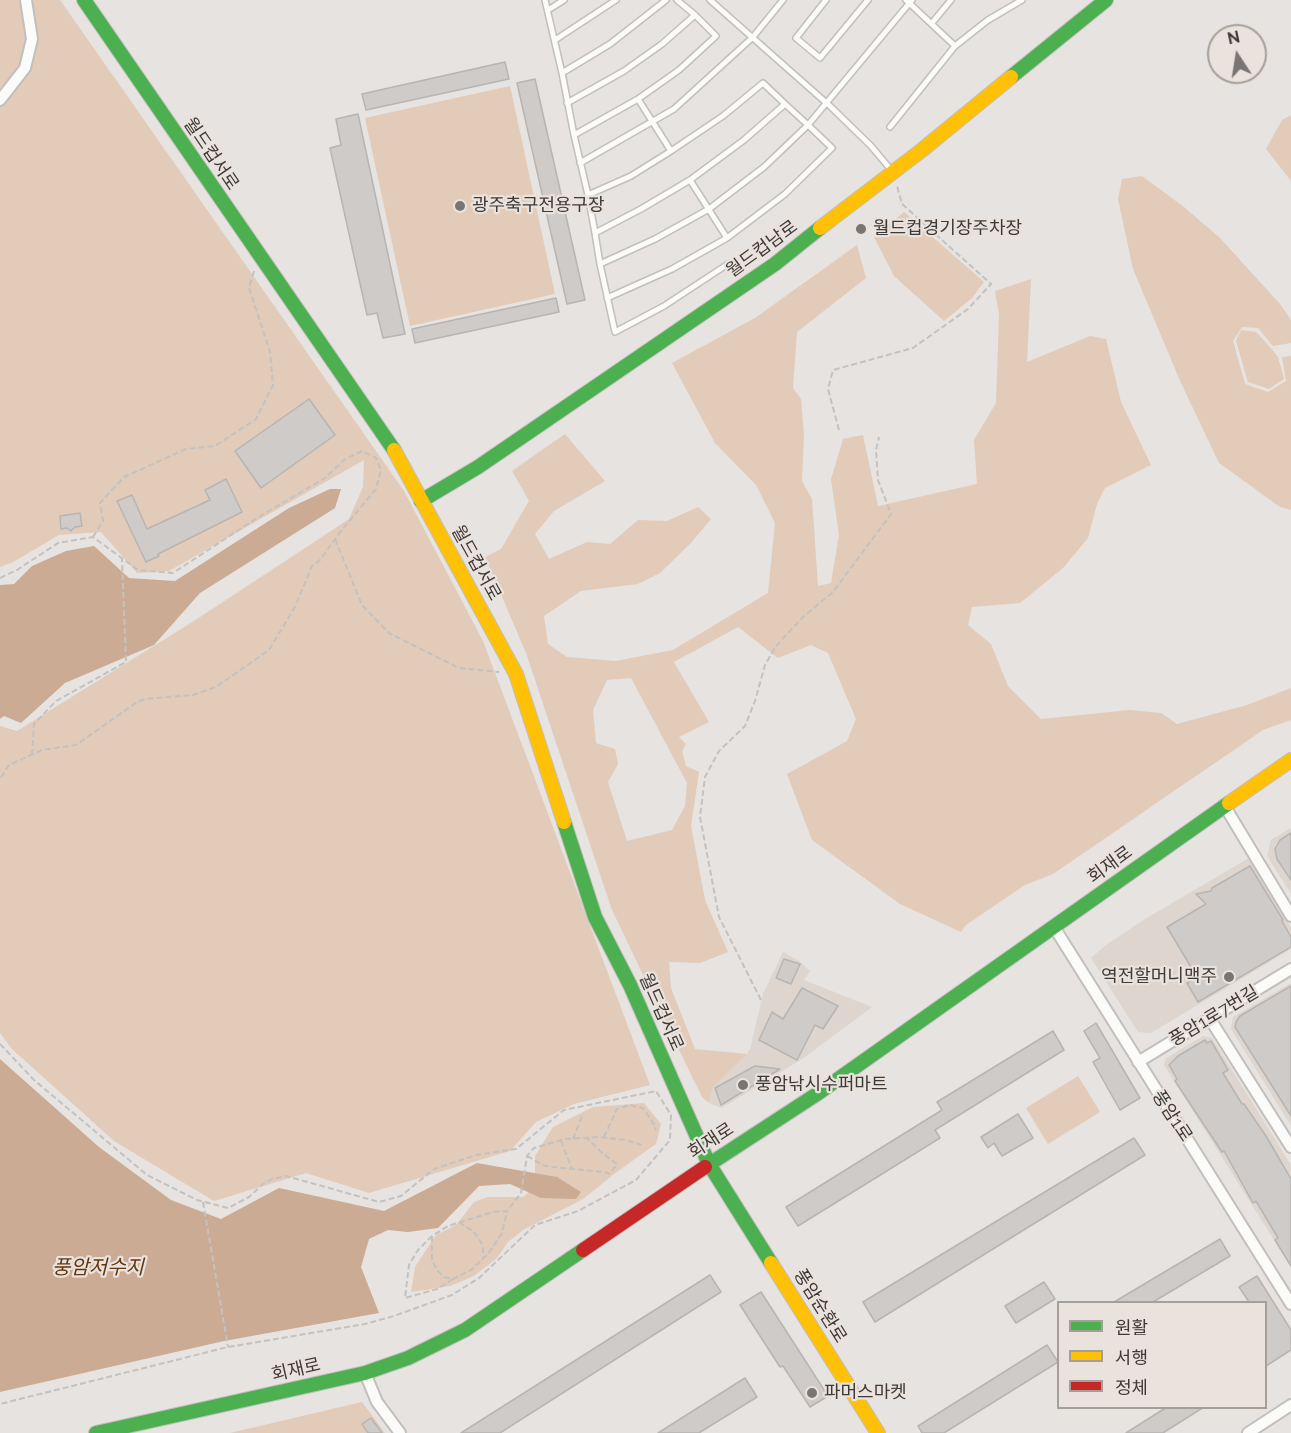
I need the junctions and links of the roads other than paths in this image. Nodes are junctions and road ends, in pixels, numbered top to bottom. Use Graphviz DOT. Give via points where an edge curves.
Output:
graph roads {
  1 [pos="26,0"];
  2 [pos="84,0"];
  3 [pos="544,0"];
  4 [pos="564,0"];
  5 [pos="616,0"];
  6 [pos="666,0"];
  7 [pos="677,0"];
  8 [pos="710,0"];
  9 [pos="783,0"];
  10 [pos="826,0"];
  11 [pos="868,0"];
  12 [pos="951,0"];
  13 [pos="1022,0"];
  14 [pos="1106,0"];
  15 [pos="909,1"];
  16 [pos="548,10"];
  17 [pos="695,15"];
  18 [pos="932,23"];
  19 [pos="753,37"];
  20 [pos="555,40"];
  21 [pos="955,46"];
  22 [pos="562,74"];
  23 [pos="638,99"];
  24 [pos="0,100"];
  25 [pos="567,103"];
  26 [pos="827,103"];
  27 [pos="785,104"];
  28 [pos="652,123"];
  29 [pos="808,125"];
  30 [pos="890,127"];
  31 [pos="574,135"];
  32 [pos="672,152"];
  33 [pos="580,163"];
  34 [pos="893,172"];
  35 [pos="690,180"];
  36 [pos="588,195"];
  37 [pos="710,208"];
  38 [pos="595,233"];
  39 [pos="727,238"];
  40 [pos="600,264"];
  41 [pos="728,264"];
  42 [pos="607,298"];
  43 [pos="421,501"];
  44 [pos="1291,760"];
  45 [pos="1224,805"];
  46 [pos="1291,916"];
  47 [pos="1054,927"];
  48 [pos="1291,969"];
  49 [pos="1210,1018"];
  50 [pos="1138,1062"];
  51 [pos="1291,1147"];
  52 [pos="709,1164"];
  53 [pos="730,1199"];
  54 [pos="1291,1302"];
  55 [pos="365,1373"];
  56 [pos="1291,1406"];
  57 [pos="398,1432"];
  58 [pos="96,1433"];
  59 [pos="878,1433"];
  60 [pos="1248,1433"];
  1 -- 24 [label="street" via="30,49 25,68"];
  2 -- 43 [label="street, 월드컵서로" via="394,451"];
  3 -- 16 [label="lane"];
  4 -- 16 [label="lane"];
  5 -- 20 [label="lane"];
  6 -- 22 [label="lane" via="610,44"];
  7 -- 17 [label="lane"];
  8 -- 19 [label="lane"];
  9 -- 19 [label="lane"];
  10 -- 11 [label="lane" via="796,38 820,58"];
  12 -- 18 [label="lane"];
  13 -- 21 [label="lane"];
  14 -- 34 [label="street, 월드컵남로"];
  15 -- 18 [label="lane"];
  15 -- 26 [label="lane"];
  16 -- 20 [label="lane"];
  17 -- 23 [label="lane" via="716,36 679,70"];
  17 -- 25 [label="lane" via="624,71"];
  18 -- 21 [label="lane"];
  19 -- 26 [label="lane"];
  19 -- 28 [label="lane" via="674,109"];
  20 -- 22 [label="lane"];
  21 -- 30 [label="lane"];
  22 -- 25 [label="lane"];
  23 -- 28 [label="lane"];
  23 -- 31 [label="lane"];
  25 -- 31 [label="lane"];
  26 -- 29 [label="lane"];
  26 -- 34 [label="lane"];
  27 -- 29 [label="lane"];
  27 -- 32 [label="lane" via="762,83"];
  27 -- 35 [label="lane"];
  28 -- 32 [label="lane"];
  28 -- 33 [label="lane"];
  29 -- 37 [label="lane"];
  29 -- 39 [label="lane" via="832,148 785,194"];
  31 -- 33 [label="lane"];
  32 -- 36 [label="lane"];
  33 -- 36 [label="lane"];
  34 -- 43 [label="street, 월드컵남로" via="775,264 478,467"];
  35 -- 37 [label="lane"];
  35 -- 38 [label="lane"];
  36 -- 38 [label="lane"];
  37 -- 39 [label="lane"];
  37 -- 40 [label="lane"];
  38 -- 40 [label="lane"];
  39 -- 42 [label="lane" via="672,269"];
  40 -- 42 [label="lane"];
  41 -- 42 [label="lane" via="615,332"];
  43 -- 52 [label="street, 월드컵서로" via="516,674 595,917 630,985"];
  44 -- 45 [label="street, 회재로"];
  45 -- 46 [label="street"];
  45 -- 47 [label="street, 회재로"];
  47 -- 50 [label="street, 풍암1로"];
  47 -- 52 [label="street, 회재로" via="817,1094"];
  48 -- 49 [label="street, 풍암1로7번길"];
  49 -- 50 [label="street, 풍암1로7번길"];
  49 -- 51 [label="street"];
  50 -- 54 [label="street, 풍암1로"];
  52 -- 53 [label="street, 월드컵서로"];
  52 -- 55 [label="street, 회재로" via="465,1330 408,1358"];
  53 -- 59 [label="street, 풍암순환로"];
  55 -- 57 [label="street" via="377,1402"];
  55 -- 58 [label="street, 회재로"];
  56 -- 60 [label="street"];
}
